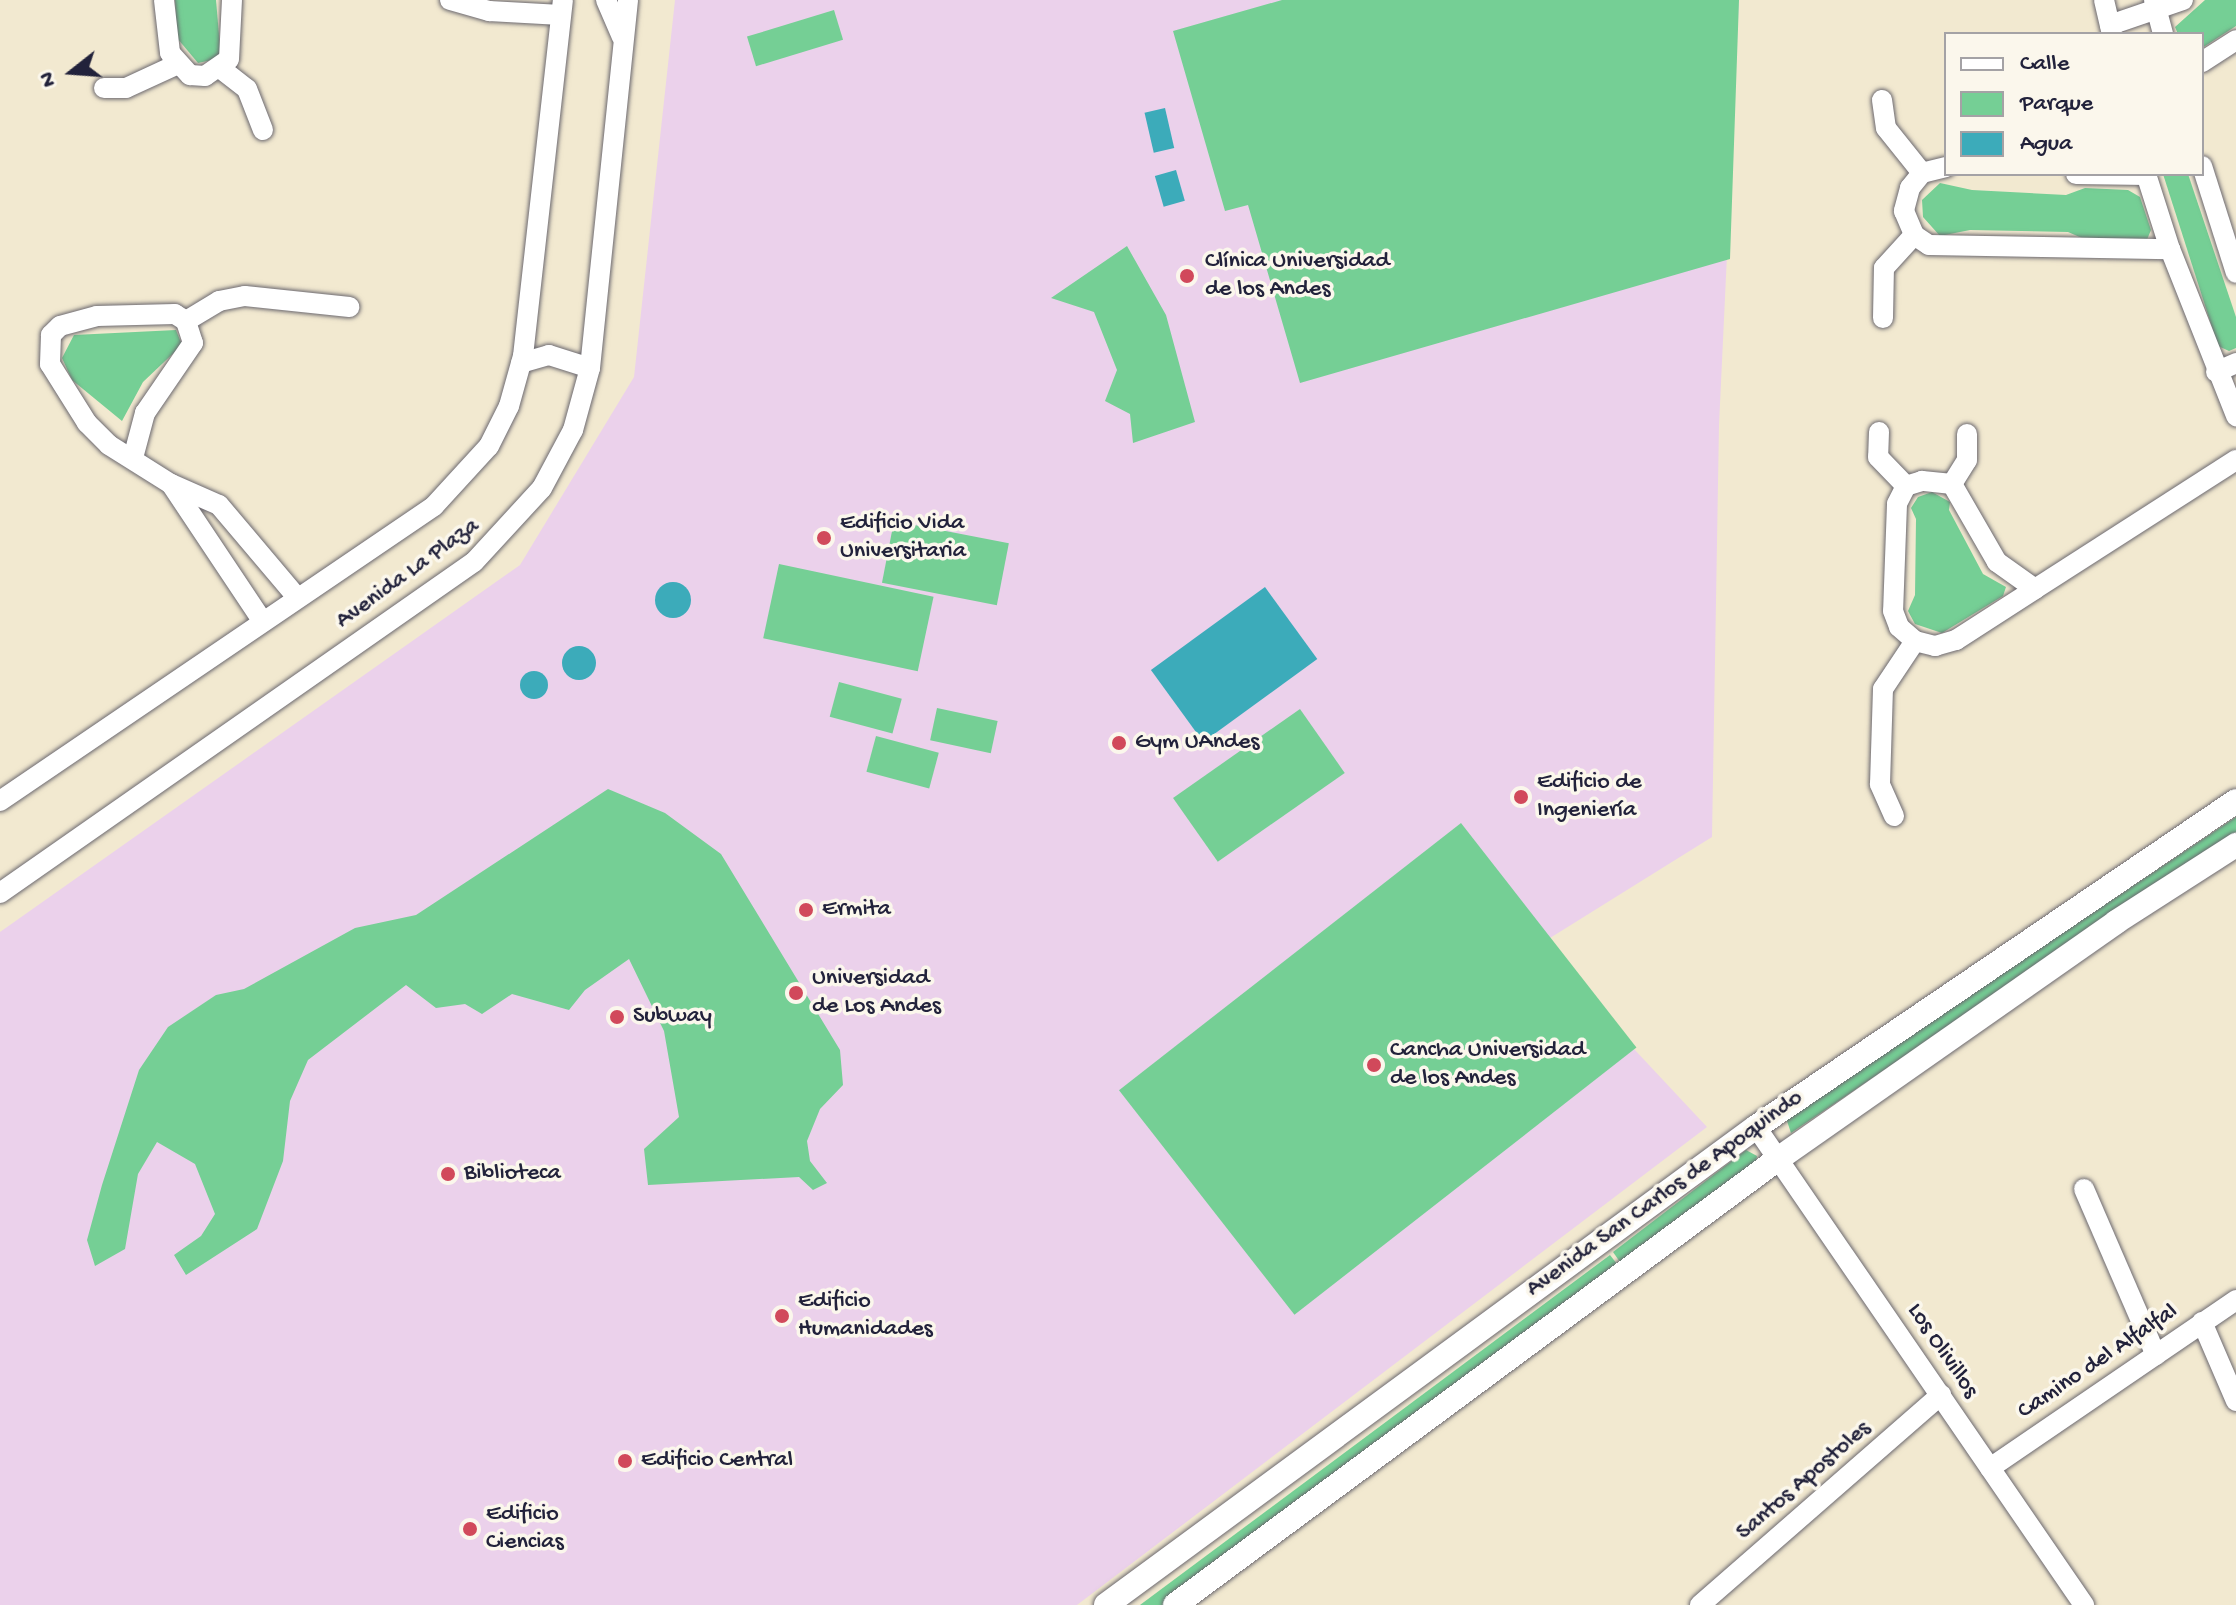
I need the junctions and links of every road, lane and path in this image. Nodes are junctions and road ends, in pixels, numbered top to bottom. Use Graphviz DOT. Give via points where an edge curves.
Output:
graph roads {
  1 [pos="164,0"];
  2 [pos="232,0"];
  3 [pos="450,0"];
  4 [pos="606,0"];
  5 [pos="628,0"];
  6 [pos="2104,0"];
  7 [pos="2183,0"];
  8 [pos="2155,6"];
  9 [pos="562,8"];
  10 [pos="2111,30"];
  11 [pos="2162,32"];
  12 [pos="2236,40"];
  13 [pos="623,41"];
  14 [pos="2204,61"];
  15 [pos="178,64"];
  16 [pos="220,68"];
  17 [pos="104,88"];
  18 [pos="1882,100"];
  19 [pos="263,130"];
  20 [pos="1944,168"];
  21 [pos="2204,172"];
  22 [pos="1922,173"];
  23 [pos="2147,176"];
  24 [pos="1914,235"];
  25 [pos="2170,249"];
  26 [pos="2236,273"];
  27 [pos="349,307"];
  28 [pos="1883,318"];
  29 [pos="186,321"];
  30 [pos="521,363"];
  31 [pos="2236,363"];
  32 [pos="590,368"];
  33 [pos="2216,372"];
  34 [pos="2236,416"];
  35 [pos="1879,432"];
  36 [pos="1967,434"];
  37 [pos="133,458"];
  38 [pos="2236,460"];
  39 [pos="171,484"];
  40 [pos="1952,484"];
  41 [pos="1906,486"];
  42 [pos="2035,589"];
  43 [pos="296,596"];
  44 [pos="261,619"];
  45 [pos="1915,641"];
  46 [pos="0,801"];
  47 [pos="2236,801"];
  48 [pos="1894,816"];
  49 [pos="2236,845"];
  50 [pos="0,893"];
  51 [pos="1756,1127"];
  52 [pos="1778,1159"];
  53 [pos="2084,1189"];
  54 [pos="1590,1247"];
  55 [pos="1616,1281"];
  56 [pos="2236,1300"];
  57 [pos="2202,1322"];
  58 [pos="2156,1355"];
  59 [pos="1941,1395"];
  60 [pos="2236,1401"];
  61 [pos="1990,1468"];
  62 [pos="1106,1605"];
  63 [pos="1175,1605"];
  64 [pos="1700,1605"];
  65 [pos="2084,1605"];
  1 -- 15 [label="street" via="167,37"];
  2 -- 16 [label="street" via="231,45"];
  3 -- 9 [label="street" via="489,11"];
  4 -- 13 [label="street"];
  5 -- 13 [label="street, Avenida La Plaza"];
  6 -- 10 [label="street"];
  7 -- 8 [label="street"];
  8 -- 10 [label="street"];
  8 -- 11 [label="street"];
  9 -- 30 [label="street, Avenida La Plaza"];
  12 -- 14 [label="street"];
  13 -- 32 [label="street, Avenida La Plaza"];
  15 -- 16 [label="street" via="190,75 205,76"];
  15 -- 17 [label="street" via="126,88"];
  16 -- 19 [label="street" via="247,89"];
  18 -- 22 [label="street" via="1886,128"];
  20 -- 22 [label="street"];
  21 -- 26 [label="street"];
  22 -- 24 [label="street" via="1910,188 1904,211"];
  23 -- 25 [label="street"];
  24 -- 25 [label="street" via="1946,248"];
  24 -- 28 [label="street" via="1884,268"];
  25 -- 33 [label="street"];
  27 -- 29 [label="street" via="245,296 219,301"];
  29 -- 37 [label="street" via="193,343 145,413"];
  29 -- 37 [label="street" via="163,312 97,316 60,326 51,335 50,364 62,388 98,434"];
  30 -- 32 [label="street" via="549,355"];
  30 -- 43 [label="street, Avenida La Plaza" via="500,426 454,488"];
  31 -- 33 [label="street"];
  32 -- 50 [label="street, Avenida La Plaza" via="559,460 500,539"];
  33 -- 34 [label="street"];
  35 -- 41 [label="street" via="1878,457"];
  36 -- 40 [label="street" via="1967,460"];
  37 -- 39 [label="street"];
  38 -- 42 [label="street"];
  39 -- 43 [label="street" via="219,505"];
  39 -- 44 [label="street"];
  40 -- 41 [label="street" via="1922,481"];
  40 -- 42 [label="street" via="1997,562"];
  41 -- 45 [label="street" via="1897,504 1893,611 1899,627"];
  42 -- 45 [label="street" via="1956,640 1935,646"];
  43 -- 44 [label="street, Avenida La Plaza"];
  44 -- 46 [label="street, Avenida La Plaza"];
  45 -- 48 [label="street" via="1883,689 1880,784"];
  47 -- 51 [label="street, Avenida San Carlos de Apoquindo"];
  49 -- 52 [label="street, Avenida San Carlos de Apoquindo" via="2116,922"];
  51 -- 52 [label="street, Los Olivillos"];
  51 -- 54 [label="street, Avenida San Carlos de Apoquindo"];
  52 -- 55 [label="street, Avenida San Carlos de Apoquindo"];
  52 -- 59 [label="street, Los Olivillos"];
  53 -- 58 [label="street"];
  54 -- 55 [label="street" via="1614,1256"];
  54 -- 62 [label="street, Avenida San Carlos de Apoquindo"];
  55 -- 63 [label="street, Avenida San Carlos de Apoquindo"];
  56 -- 57 [label="street, Camino del Alfalfal"];
  57 -- 58 [label="street, Camino del Alfalfal"];
  57 -- 60 [label="street"];
  58 -- 61 [label="street, Camino del Alfalfal"];
  59 -- 61 [label="street, Los Olivillos"];
  59 -- 64 [label="street, Santos Apostoles"];
  61 -- 65 [label="street, Los Olivillos"];
}
